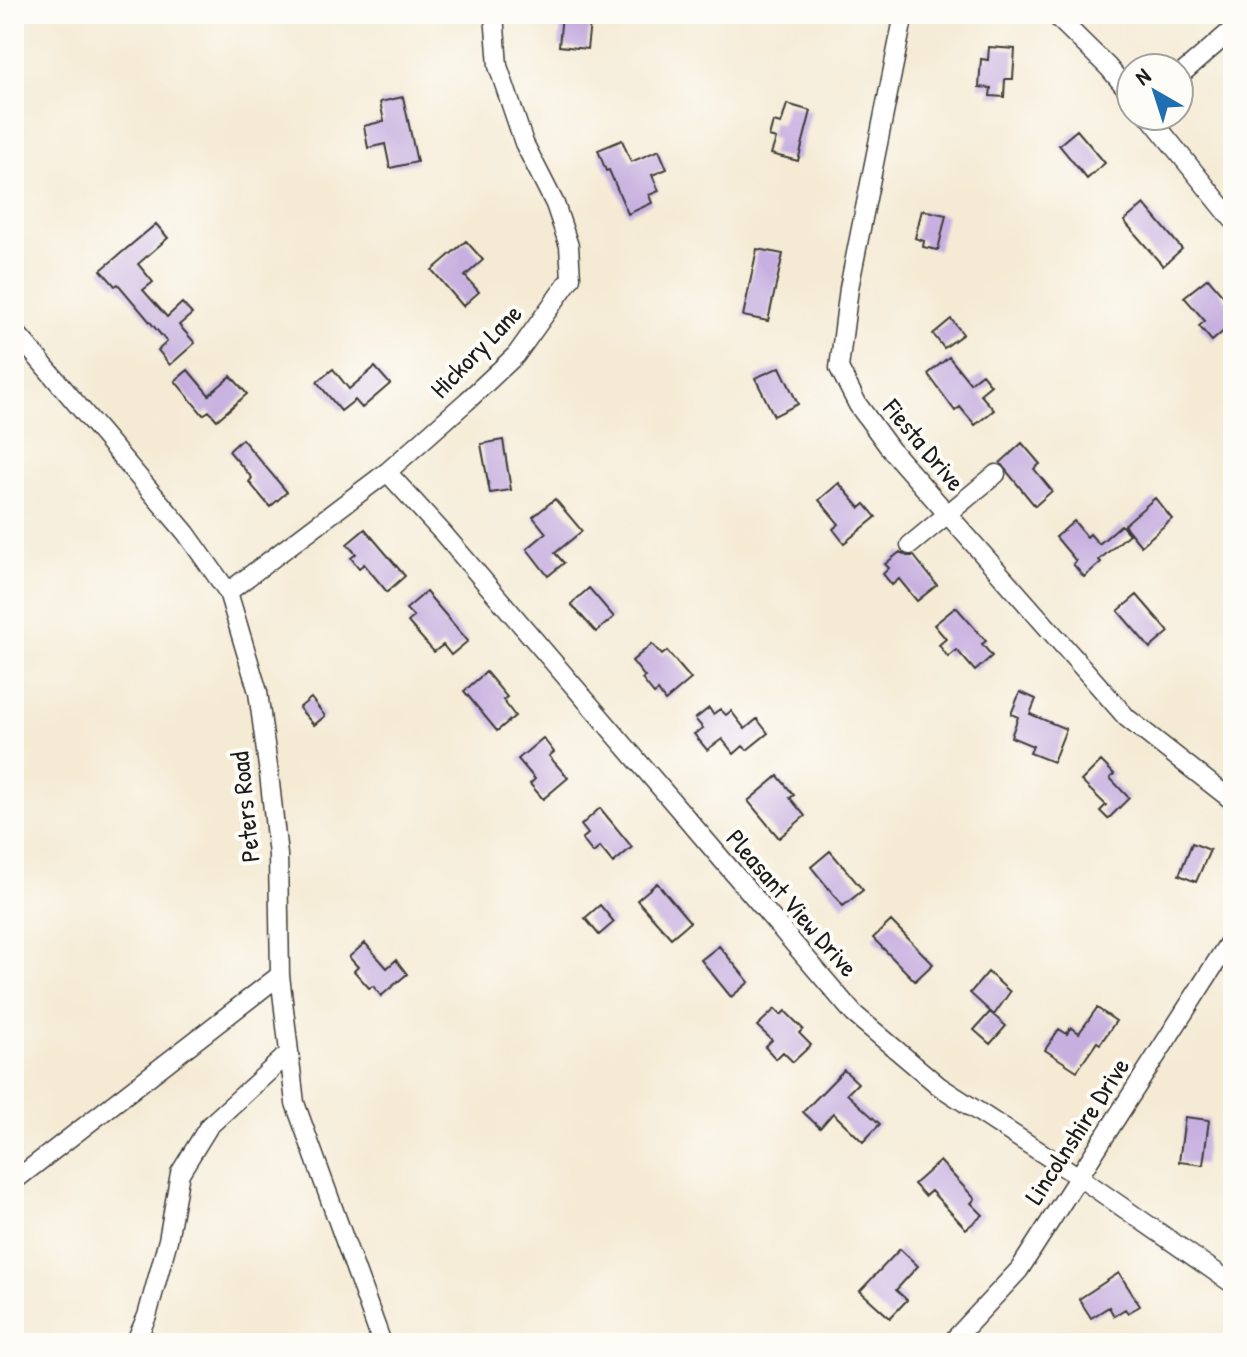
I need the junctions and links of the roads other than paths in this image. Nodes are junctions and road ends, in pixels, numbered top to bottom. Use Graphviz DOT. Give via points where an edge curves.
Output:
graph roads {
  1 [pos="494,14"];
  2 [pos="904,14"];
  3 [pos="1054,14"];
  4 [pos="1233,29"];
  5 [pos="1195,62"];
  6 [pos="1115,75"];
  7 [pos="1162,132"];
  8 [pos="1233,220"];
  9 [pos="14,330"];
  10 [pos="387,472"];
  11 [pos="996,474"];
  12 [pos="947,513"];
  13 [pos="910,545"];
  14 [pos="228,592"];
  15 [pos="1233,801"];
  16 [pos="1233,936"];
  17 [pos="280,975"];
  18 [pos="289,1053"];
  19 [pos="1079,1177"];
  20 [pos="14,1181"];
  21 [pos="1233,1284"];
  22 [pos="135,1343"];
  23 [pos="382,1343"];
  24 [pos="951,1343"];
  1 -- 10 [label="street, Hickory Lane" via="498,66 524,143 555,204 569,246 571,278 516,355"];
  2 -- 12 [label="street, Fiesta Drive" via="849,288 839,368 891,450"];
  3 -- 6 [label="street"];
  4 -- 5 [label="street"];
  7 -- 8 [label="street"];
  9 -- 14 [label="street, Peters Road" via="186,533"];
  10 -- 14 [label="street, Hickory Lane"];
  10 -- 19 [label="street, Pleasant View Drive" via="854,1014 939,1086"];
  11 -- 12 [label="street"];
  12 -- 13 [label="street"];
  12 -- 15 [label="street, Fiesta Drive" via="1127,718"];
  14 -- 17 [label="street, Peters Road" via="258,692 278,855"];
  16 -- 19 [label="street, Lincolnshire Drive"];
  17 -- 18 [label="street, Peters Road"];
  17 -- 20 [label="street"];
  18 -- 22 [label="street" via="209,1126 180,1173 168,1240"];
  18 -- 23 [label="street, Peters Road" via="295,1103"];
  19 -- 21 [label="street, Pleasant View Drive"];
  19 -- 24 [label="street, Lincolnshire Drive" via="1019,1270"];
}
